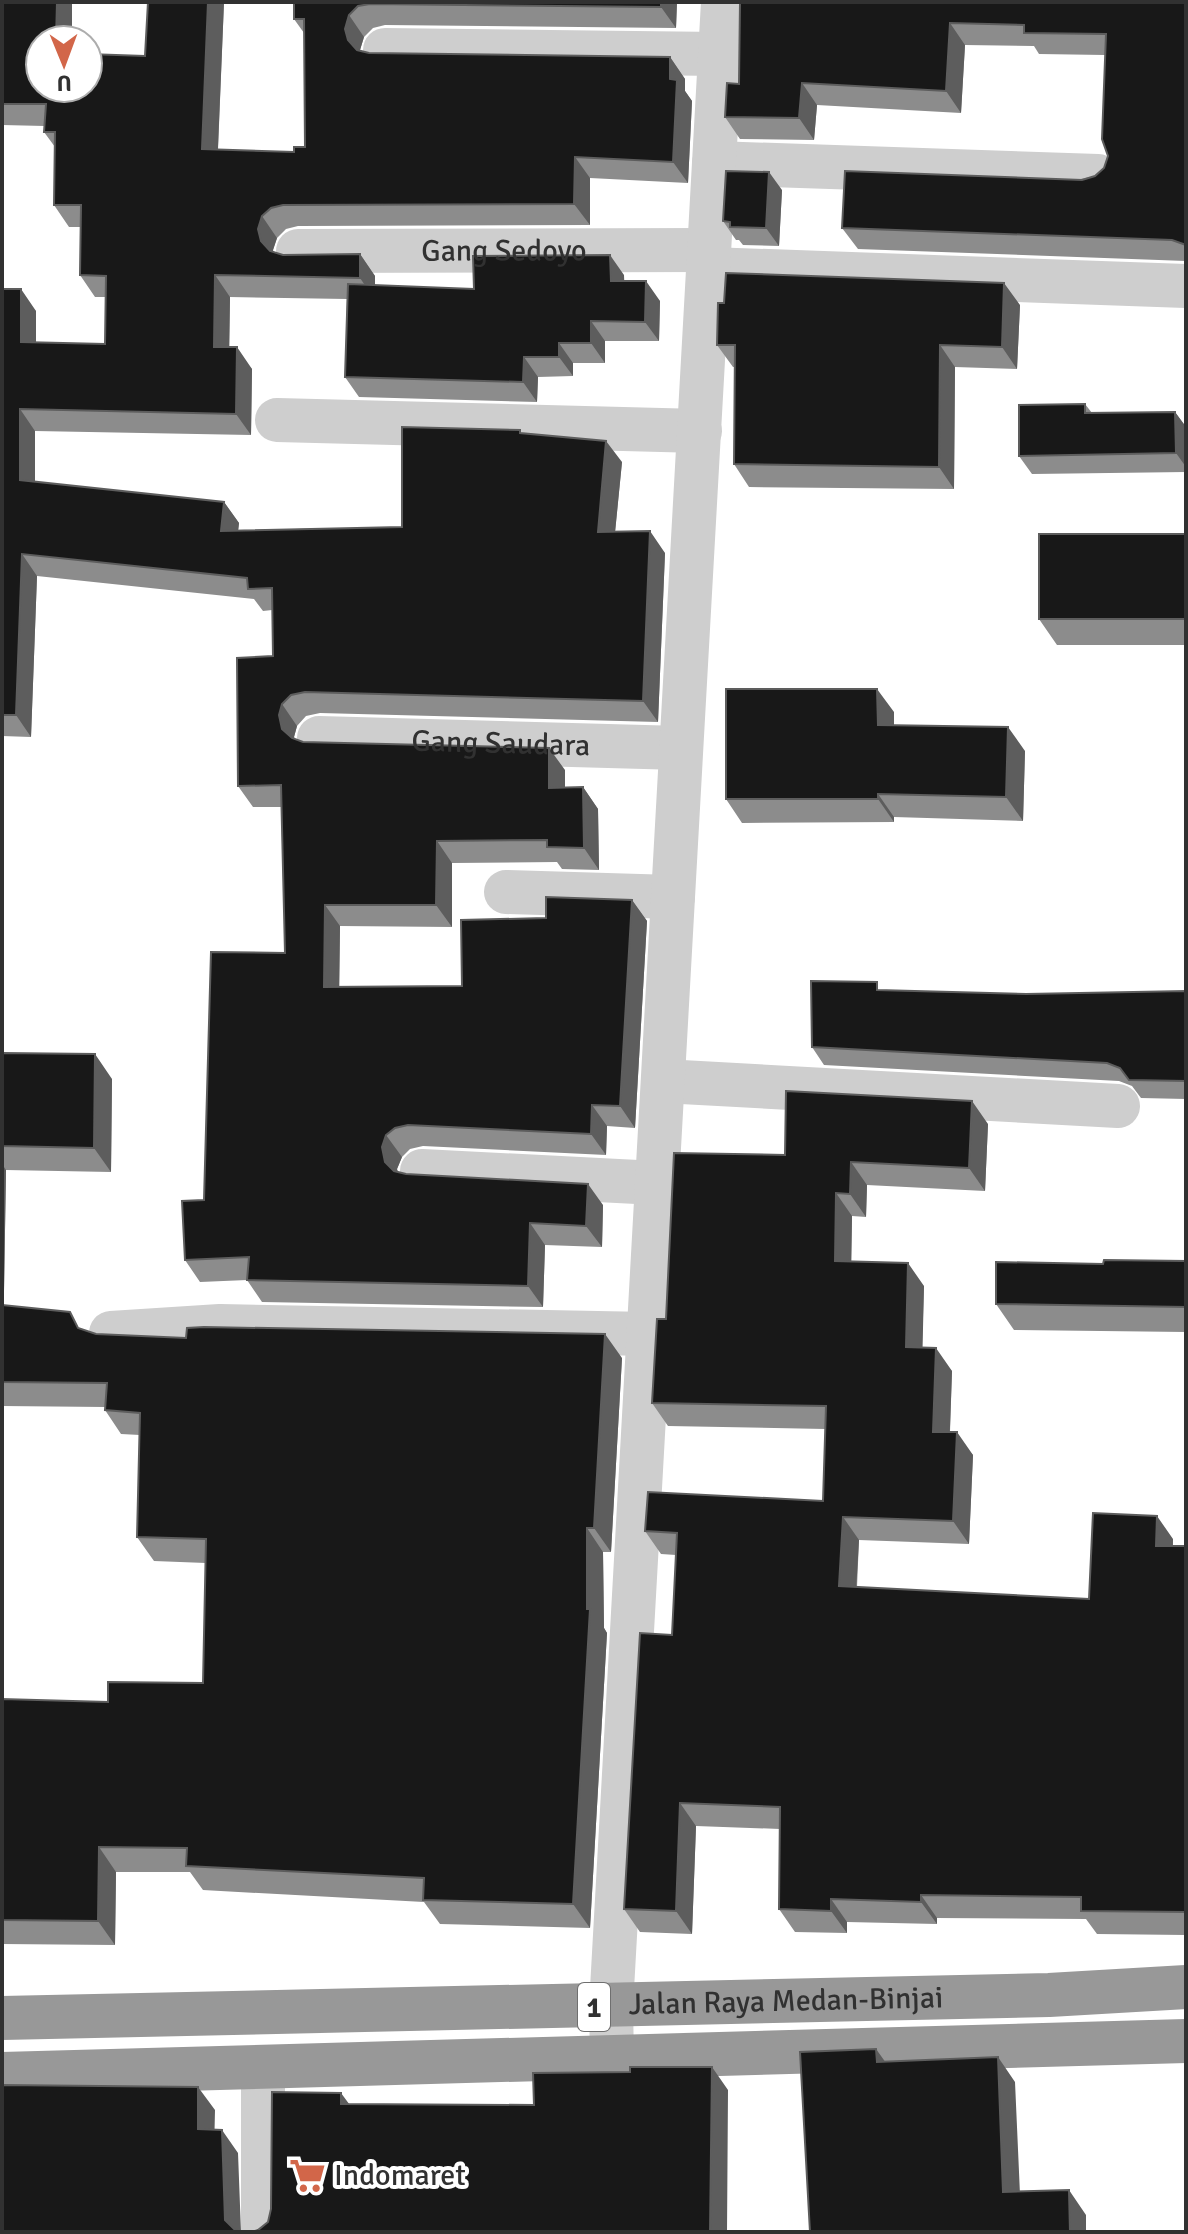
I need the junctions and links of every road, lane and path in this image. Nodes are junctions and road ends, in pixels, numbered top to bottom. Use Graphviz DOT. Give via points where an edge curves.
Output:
graph roads {
  1 [pos="723,2"];
  2 [pos="385,50"];
  3 [pos="720,54"];
  4 [pos="714,163"];
  5 [pos="1098,176"];
  6 [pos="298,251"];
  7 [pos="709,260"];
  8 [pos="1186,286"];
  9 [pos="277,420"];
  10 [pos="700,431"];
  11 [pos="319,738"];
  12 [pos="681,748"];
  13 [pos="506,892"];
  14 [pos="673,897"];
  15 [pos="663,1081"];
  16 [pos="1118,1106"];
  17 [pos="422,1171"];
  18 [pos="657,1183"];
  19 [pos="111,1333"];
  20 [pos="649,1334"];
  21 [pos="1186,1987"];
  22 [pos="611,2007"];
  23 [pos="2,2018"];
  24 [pos="1186,2041"];
  25 [pos="612,2057"];
  26 [pos="263,2069"];
  27 [pos="2,2074"];
  28 [pos="263,2232"];
  1 -- 3 [label="street"];
  2 -- 3 [label="street"];
  3 -- 4 [label="street"];
  4 -- 5 [label="street"];
  4 -- 7 [label="street"];
  6 -- 7 [label="street, Gang Sedoyo"];
  7 -- 8 [label="street, Gang Sedoyo"];
  7 -- 10 [label="street"];
  9 -- 10 [label="street"];
  10 -- 12 [label="street"];
  11 -- 12 [label="street, Gang Saudara"];
  12 -- 14 [label="street"];
  13 -- 14 [label="street"];
  14 -- 15 [label="street"];
  15 -- 16 [label="street"];
  15 -- 18 [label="street"];
  17 -- 18 [label="street"];
  18 -- 20 [label="street"];
  19 -- 20 [label="street" via="220,1326"];
  20 -- 22 [label="street"];
  21 -- 22 [label="highway, Jalan Raya Medan-Binjai / 1"];
  22 -- 23 [label="highway, Jalan Raya Medan-Binjai / 1"];
  22 -- 25 [label="street"];
  24 -- 25 [label="highway, Jalan Raya Medan-Binjai / 1"];
  25 -- 26 [label="highway, Jalan Raya Medan-Binjai / 1"];
  26 -- 27 [label="highway, Jalan Raya Medan-Binjai / 1"];
  26 -- 28 [label="street"];
}
